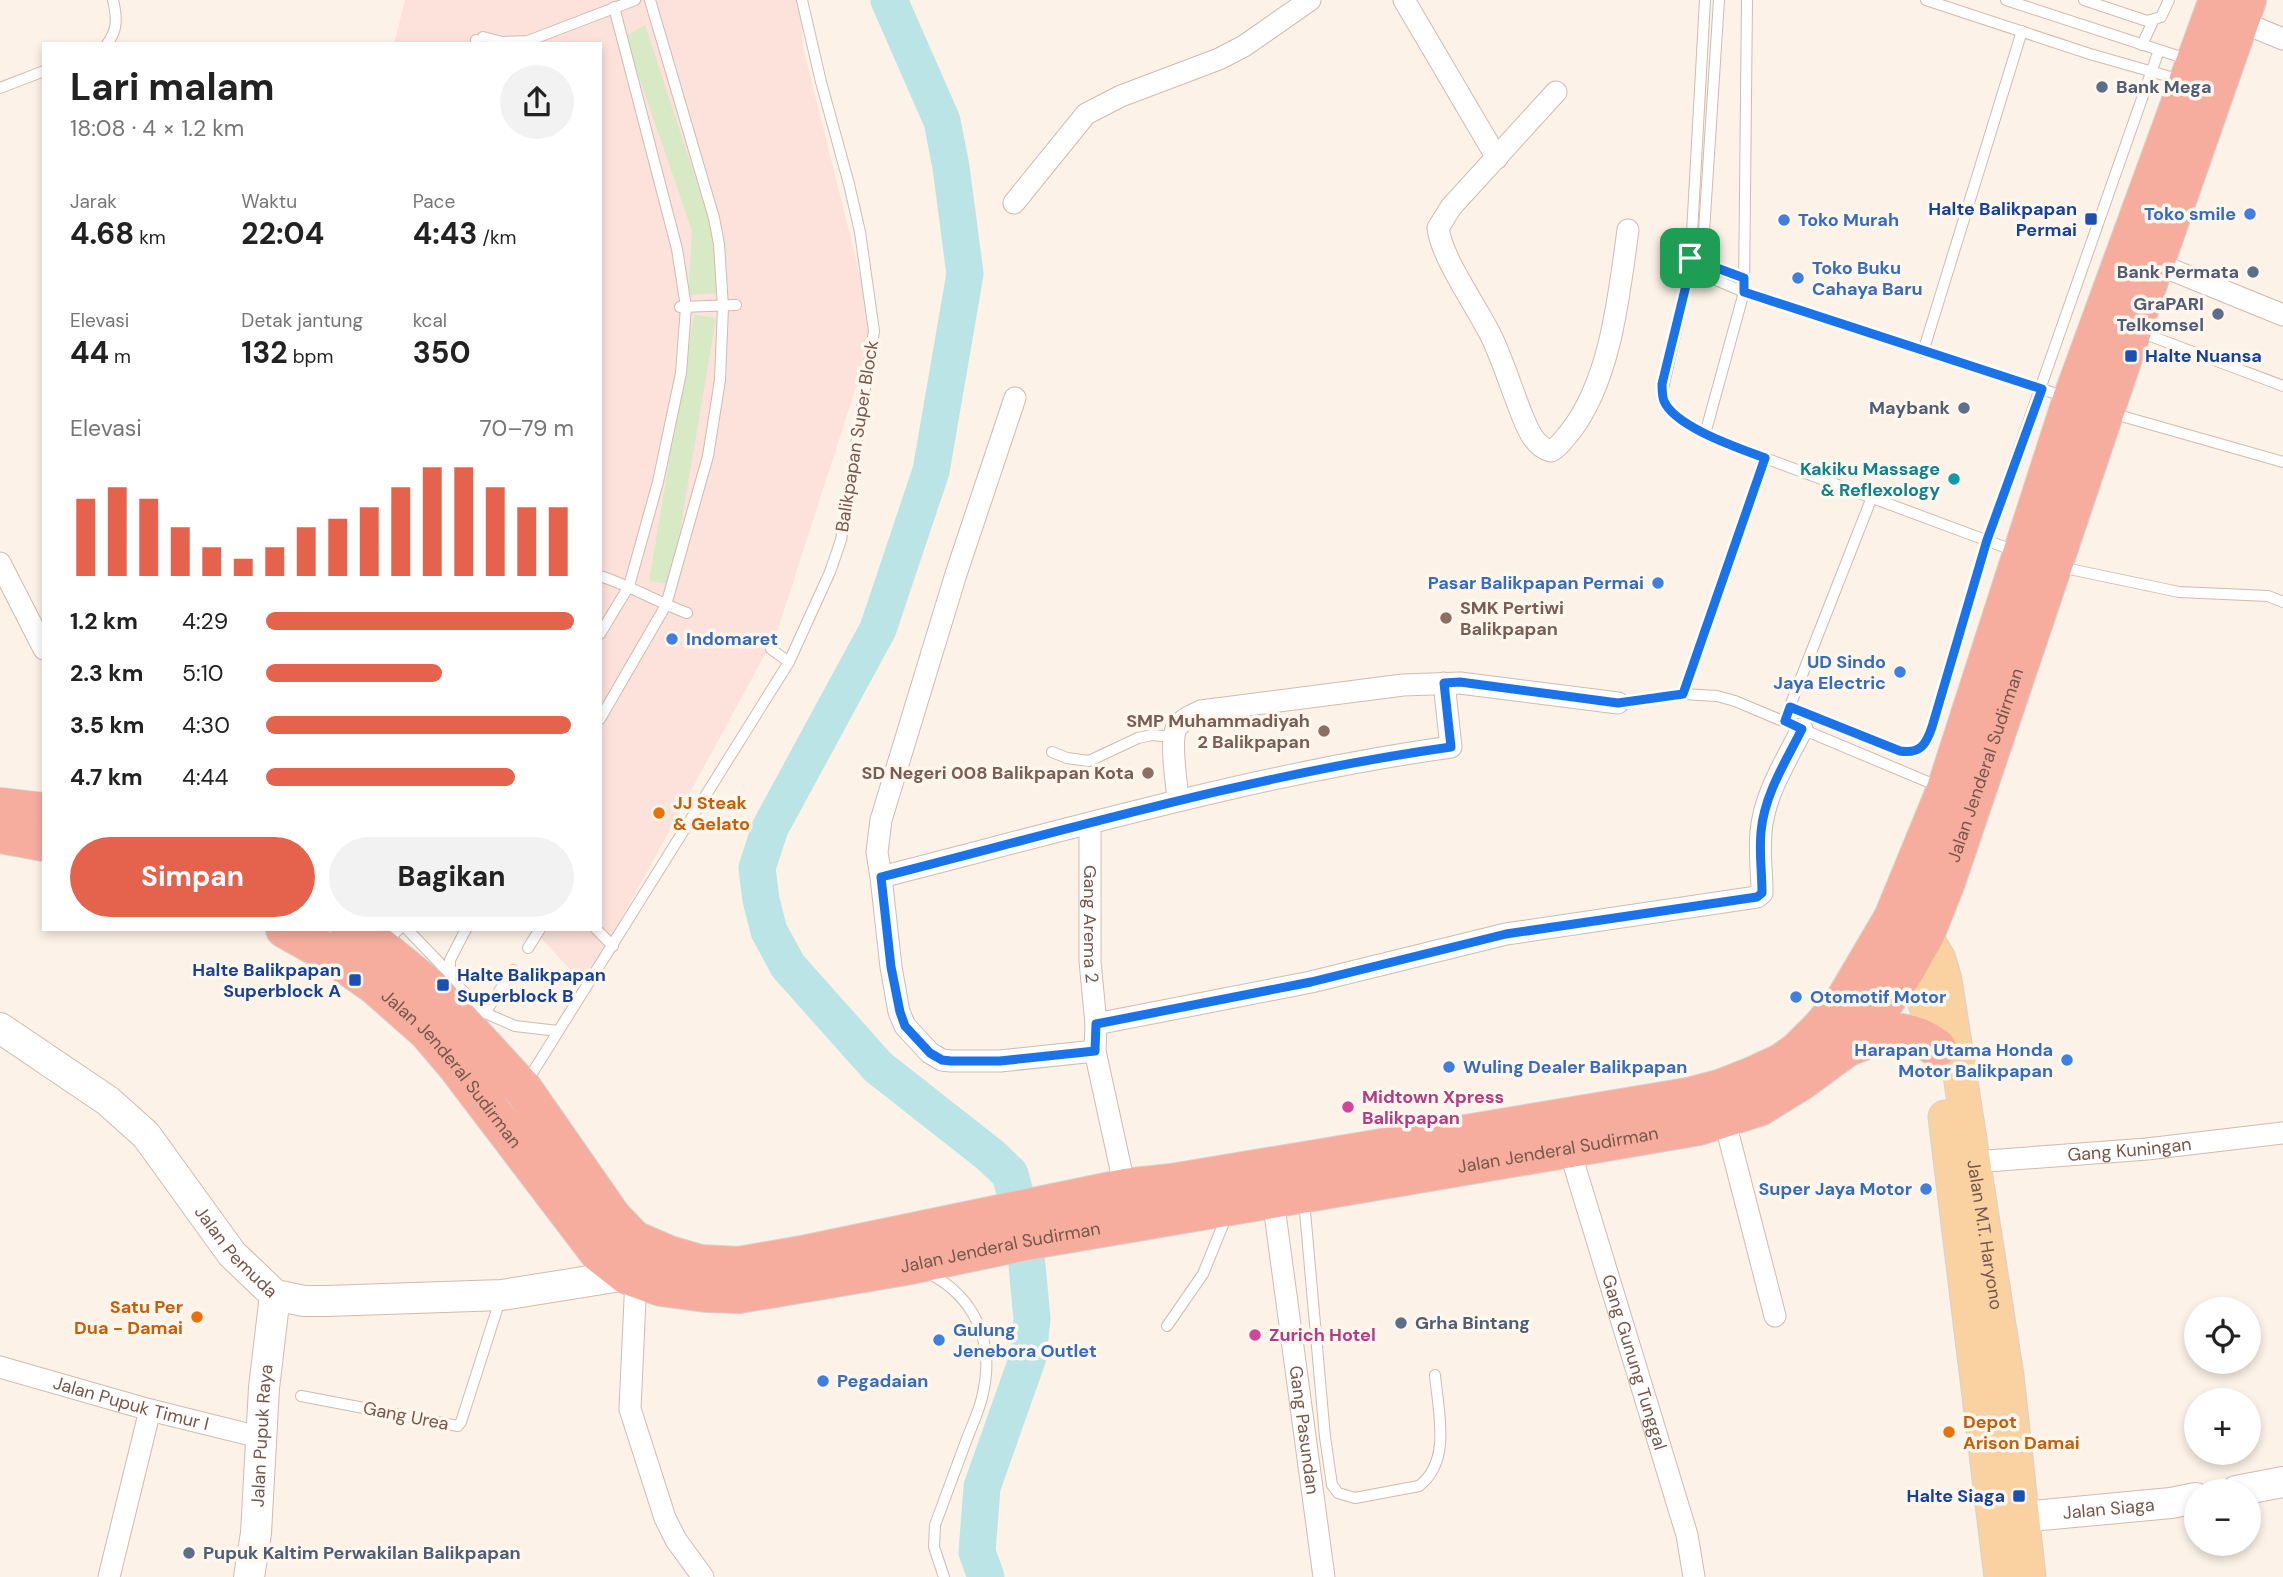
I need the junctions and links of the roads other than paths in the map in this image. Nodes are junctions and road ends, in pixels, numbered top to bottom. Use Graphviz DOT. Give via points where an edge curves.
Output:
graph roads {
  1 [pos="113,0"];
  2 [pos="635,0"];
  3 [pos="650,0"];
  4 [pos="802,0"];
  5 [pos="1310,0"];
  6 [pos="1405,0"];
  7 [pos="1705,0"];
  8 [pos="1719,0"];
  9 [pos="1747,0"];
  10 [pos="1926,0"];
  11 [pos="2006,0"];
  12 [pos="2084,0"];
  13 [pos="2169,0"];
  14 [pos="614,7"];
  15 [pos="2235,7"];
  16 [pos="2153,21"];
  17 [pos="2022,31"];
  18 [pos="2283,39"];
  19 [pos="109,42"];
  20 [pos="515,42"];
  21 [pos="2142,45"];
  22 [pos="2159,50"];
  23 [pos="2153,71"];
  24 [pos="42,72"];
  25 [pos="2207,72"];
  26 [pos="0,88"];
  27 [pos="1556,92"];
  28 [pos="1497,158"];
  29 [pos="1014,203"];
  30 [pos="1628,230"];
  31 [pos="1702,262"];
  32 [pos="1690,263"];
  33 [pos="2155,263"];
  34 [pos="1744,278"];
  35 [pos="1744,292"];
  36 [pos="868,294"];
  37 [pos="856,295"];
  38 [pos="736,305"];
  39 [pos="682,307"];
  40 [pos="723,307"];
  41 [pos="2283,315"];
  42 [pos="2134,330"];
  43 [pos="1923,352"];
  44 [pos="2283,386"];
  45 [pos="1016,398"];
  46 [pos="2073,400"];
  47 [pos="1705,434"];
  48 [pos="1765,458"];
  49 [pos="2283,463"];
  50 [pos="1872,497"];
  51 [pos="1987,540"];
  52 [pos="2038,560"];
  53 [pos="0,562"];
  54 [pos="602,577"];
  55 [pos="629,586"];
  56 [pos="2283,602"];
  57 [pos="666,605"];
  58 [pos="687,613"];
  59 [pos="602,631"];
  60 [pos="42,645"];
  61 [pos="771,649"];
  62 [pos="789,662"];
  63 [pos="1444,683"];
  64 [pos="1683,694"];
  65 [pos="1618,703"];
  66 [pos="1790,707"];
  67 [pos="602,716"];
  68 [pos="1793,725"];
  69 [pos="1174,737"];
  70 [pos="1052,752"];
  71 [pos="1946,789"];
  72 [pos="1178,800"];
  73 [pos="0,807"];
  74 [pos="42,812"];
  75 [pos="1090,824"];
  76 [pos="0,834"];
  77 [pos="42,842"];
  78 [pos="881,877"];
  79 [pos="1909,927"];
  80 [pos="289,931"];
  81 [pos="465,931"];
  82 [pos="539,931"];
  83 [pos="598,931"];
  84 [pos="384,934"];
  85 [pos="613,946"];
  86 [pos="528,948"];
  87 [pos="1888,963"];
  88 [pos="513,970"];
  89 [pos="440,980"];
  90 [pos="485,1013"];
  91 [pos="1096,1024"];
  92 [pos="0,1028"];
  93 [pos="558,1031"];
  94 [pos="1846,1048"];
  95 [pos="1937,1048"];
  96 [pos="1095,1051"];
  97 [pos="523,1089"];
  98 [pos="1724,1118"];
  99 [pos="2283,1133"];
  100 [pos="1569,1148"];
  101 [pos="1974,1162"];
  102 [pos="1125,1188"];
  103 [pos="1288,1196"];
  104 [pos="1230,1206"];
  105 [pos="1079,1216"];
  106 [pos="959,1239"];
  107 [pos="911,1265"];
  108 [pos="631,1277"];
  109 [pos="275,1295"];
  110 [pos="502,1295"];
  111 [pos="1774,1316"];
  112 [pos="1167,1326"];
  113 [pos="0,1367"];
  114 [pos="1435,1375"];
  115 [pos="301,1395"];
  116 [pos="150,1410"];
  117 [pos="263,1438"];
  118 [pos="2283,1482"];
  119 [pos="2261,1486"];
  120 [pos="2184,1500"];
  121 [pos="2021,1517"];
  122 [pos="109,1577"];
  123 [pos="249,1577"];
  124 [pos="703,1577"];
  125 [pos="944,1577"];
  126 [pos="1324,1577"];
  127 [pos="1694,1577"];
  128 [pos="2001,1577"];
  129 [pos="2029,1577"];
  1 -- 19 [label="lane" via="117,15 115,34"];
  2 -- 14 [label="lane"];
  3 -- 40 [label="lane" via="714,218"];
  4 -- 36 [label="lane, Balikpapan Super Block" via="860,232"];
  5 -- 29 [label="street" via="1219,59 1086,114"];
  6 -- 28 [label="street"];
  7 -- 32 [label="lane"];
  8 -- 31 [label="lane"];
  9 -- 34 [label="lane"];
  10 -- 17 [label="lane"];
  11 -- 21 [label="lane"];
  12 -- 16 [label="lane"];
  13 -- 16 [label="lane" via="2164,14"];
  14 -- 20 [label="lane" via="550,35"];
  14 -- 39 [label="lane" via="677,249"];
  15 -- 18 [label="street"];
  15 -- 25 [label="highway, Jalan Jenderal Sudirman"];
  16 -- 21 [label="lane"];
  17 -- 23 [label="lane"];
  17 -- 43 [label="lane"];
  21 -- 22 [label="lane"];
  22 -- 23 [label="lane"];
  22 -- 25 [label="lane"];
  23 -- 25 [label="lane"];
  23 -- 46 [label="lane"];
  24 -- 26 [label="lane"];
  25 -- 33 [label="highway, Jalan Jenderal Sudirman"];
  25 -- 46 [label="highway, Jalan Jenderal Sudirman"];
  27 -- 28 [label="street"];
  28 -- 30 [label="street" via="1444,216 1438,233 1492,339 1524,421 1545,450 1560,444 1595,393 1620,293"];
  31 -- 32 [label="lane"];
  31 -- 34 [label="lane"];
  32 -- 35 [label="lane"];
  32 -- 47 [label="lane" via="1662,393 1674,415"];
  33 -- 41 [label="street"];
  33 -- 42 [label="highway, Jalan Jenderal Sudirman"];
  34 -- 35 [label="lane"];
  35 -- 43 [label="lane"];
  35 -- 47 [label="lane"];
  36 -- 37 [label="lane"];
  36 -- 62 [label="lane, Balikpapan Super Block" via="874,331 841,540"];
  38 -- 40 [label="lane"];
  39 -- 40 [label="lane"];
  39 -- 55 [label="lane" via="681,373 658,482"];
  40 -- 57 [label="lane" via="720,380 708,456"];
  42 -- 44 [label="lane"];
  42 -- 46 [label="highway, Jalan Jenderal Sudirman"];
  43 -- 46 [label="lane"];
  45 -- 78 [label="street" via="956,574 881,820 877,852"];
  46 -- 49 [label="lane"];
  46 -- 51 [label="lane"];
  46 -- 52 [label="highway, Jalan Jenderal Sudirman"];
  47 -- 48 [label="lane"];
  48 -- 50 [label="lane"];
  48 -- 64 [label="lane"];
  50 -- 51 [label="lane"];
  50 -- 66 [label="lane"];
  51 -- 52 [label="lane"];
  51 -- 66 [label="lane" via="1928,740 1921,749 1900,751"];
  52 -- 56 [label="lane" via="2179,592 2268,596"];
  52 -- 71 [label="highway, Jalan Jenderal Sudirman"];
  52 -- 79 [label="highway, Jalan Jenderal Sudirman" via="1946,882"];
  53 -- 60 [label="street"];
  54 -- 55 [label="lane"];
  55 -- 57 [label="lane"];
  55 -- 59 [label="lane"];
  57 -- 58 [label="lane"];
  57 -- 67 [label="lane"];
  61 -- 62 [label="lane"];
  62 -- 85 [label="lane, Balikpapan Super Block"];
  63 -- 65 [label="street"];
  63 -- 69 [label="street" via="1201,711 1178,726"];
  63 -- 72 [label="street" via="1451,747 1306,771"];
  64 -- 65 [label="lane"];
  64 -- 68 [label="lane" via="1717,696"];
  66 -- 68 [label="lane"];
  68 -- 71 [label="lane"];
  68 -- 91 [label="street" via="1765,810 1762,893 1757,897 1506,934 1311,982"];
  69 -- 70 [label="lane" via="1152,734 1089,761"];
  69 -- 72 [label="street"];
  71 -- 79 [label="highway, Jalan Jenderal Sudirman"];
  72 -- 75 [label="street"];
  73 -- 74 [label="highway"];
  75 -- 78 [label="street"];
  75 -- 91 [label="street, Gang Arema 2" via="1090,961"];
  76 -- 77 [label="highway"];
  78 -- 96 [label="street" via="900,1012 905,1026 930,1053 942,1060 987,1061"];
  79 -- 87 [label="highway, Jalan Jenderal Sudirman"];
  79 -- 101 [label="main road, Jalan M.T. Haryono" via="1939,959 1945,980"];
  80 -- 108 [label="highway, Jalan Jenderal Sudirman" via="376,986 426,1031 457,1065 599,1253"];
  81 -- 89 [label="lane"];
  82 -- 86 [label="lane"];
  83 -- 85 [label="lane"];
  84 -- 89 [label="highway, Jalan Jenderal Sudirman"];
  85 -- 93 [label="lane, Balikpapan Super Block"];
  87 -- 94 [label="highway, Jalan Jenderal Sudirman" via="1880,1009"];
  87 -- 95 [label="main road, Jalan M.T. Haryono" via="1924,998"];
  87 -- 102 [label="highway, Jalan Jenderal Sudirman" via="1846,998 1798,1051 1722,1088"];
  88 -- 90 [label="lane"];
  89 -- 90 [label="lane" via="457,985"];
  89 -- 97 [label="highway, Jalan Jenderal Sudirman"];
  90 -- 93 [label="lane" via="515,1026"];
  91 -- 96 [label="street, Gang Arema 2"];
  92 -- 109 [label="street, Jalan Pemuda" via="108,1101 146,1135 232,1254"];
  93 -- 97 [label="lane, Balikpapan Super Block"];
  94 -- 95 [label="highway" via="1880,1034 1901,1032"];
  94 -- 98 [label="highway, Jalan Jenderal Sudirman" via="1759,1107"];
  95 -- 128 [label="main road, Jalan M.T. Haryono"];
  96 -- 102 [label="street, Gang Arema 2"];
  97 -- 106 [label="highway, Jalan Jenderal Sudirman" via="612,1217 635,1240 669,1255 701,1264 739,1266"];
  98 -- 100 [label="highway, Jalan Jenderal Sudirman"];
  98 -- 111 [label="street"];
  99 -- 101 [label="street, Gang Kuningan"];
  100 -- 103 [label="highway, Jalan Jenderal Sudirman"];
  100 -- 127 [label="street, Gang Gunung Tunggal" via="1687,1535"];
  101 -- 121 [label="main road, Jalan M.T. Haryono" via="2007,1376"];
  102 -- 105 [label="highway, Jalan Jenderal Sudirman"];
  103 -- 104 [label="highway, Jalan Jenderal Sudirman"];
  103 -- 114 [label="lane" via="1332,1485 1338,1493 1354,1497 1426,1481 1439,1456 1441,1438"];
  103 -- 126 [label="street, Gang Pasundan"];
  104 -- 105 [label="highway, Jalan Jenderal Sudirman"];
  104 -- 112 [label="lane" via="1203,1274"];
  105 -- 106 [label="highway, Jalan Jenderal Sudirman"];
  106 -- 107 [label="highway, Jalan Jenderal Sudirman"];
  107 -- 108 [label="highway, Jalan Jenderal Sudirman" via="739,1294 661,1287"];
  107 -- 125 [label="lane" via="959,1293 982,1332 987,1355 984,1393 935,1525 934,1547"];
  108 -- 110 [label="street, Jalan Pemuda"];
  108 -- 124 [label="street" via="630,1409 665,1518"];
  109 -- 110 [label="street, Jalan Pemuda" via="327,1301"];
  109 -- 117 [label="street, Jalan Pupuk Raya"];
  110 -- 115 [label="lane, Gang Urea" via="458,1426"];
  113 -- 116 [label="street, Jalan Pupuk Timur I"];
  116 -- 117 [label="street, Jalan Pupuk Timur I"];
  116 -- 122 [label="street"];
  117 -- 123 [label="street, Jalan Pupuk Raya"];
  118 -- 119 [label="street"];
  120 -- 121 [label="street, Jalan Siaga"];
  121 -- 129 [label="main road, Jalan M.T. Haryono"];
}
